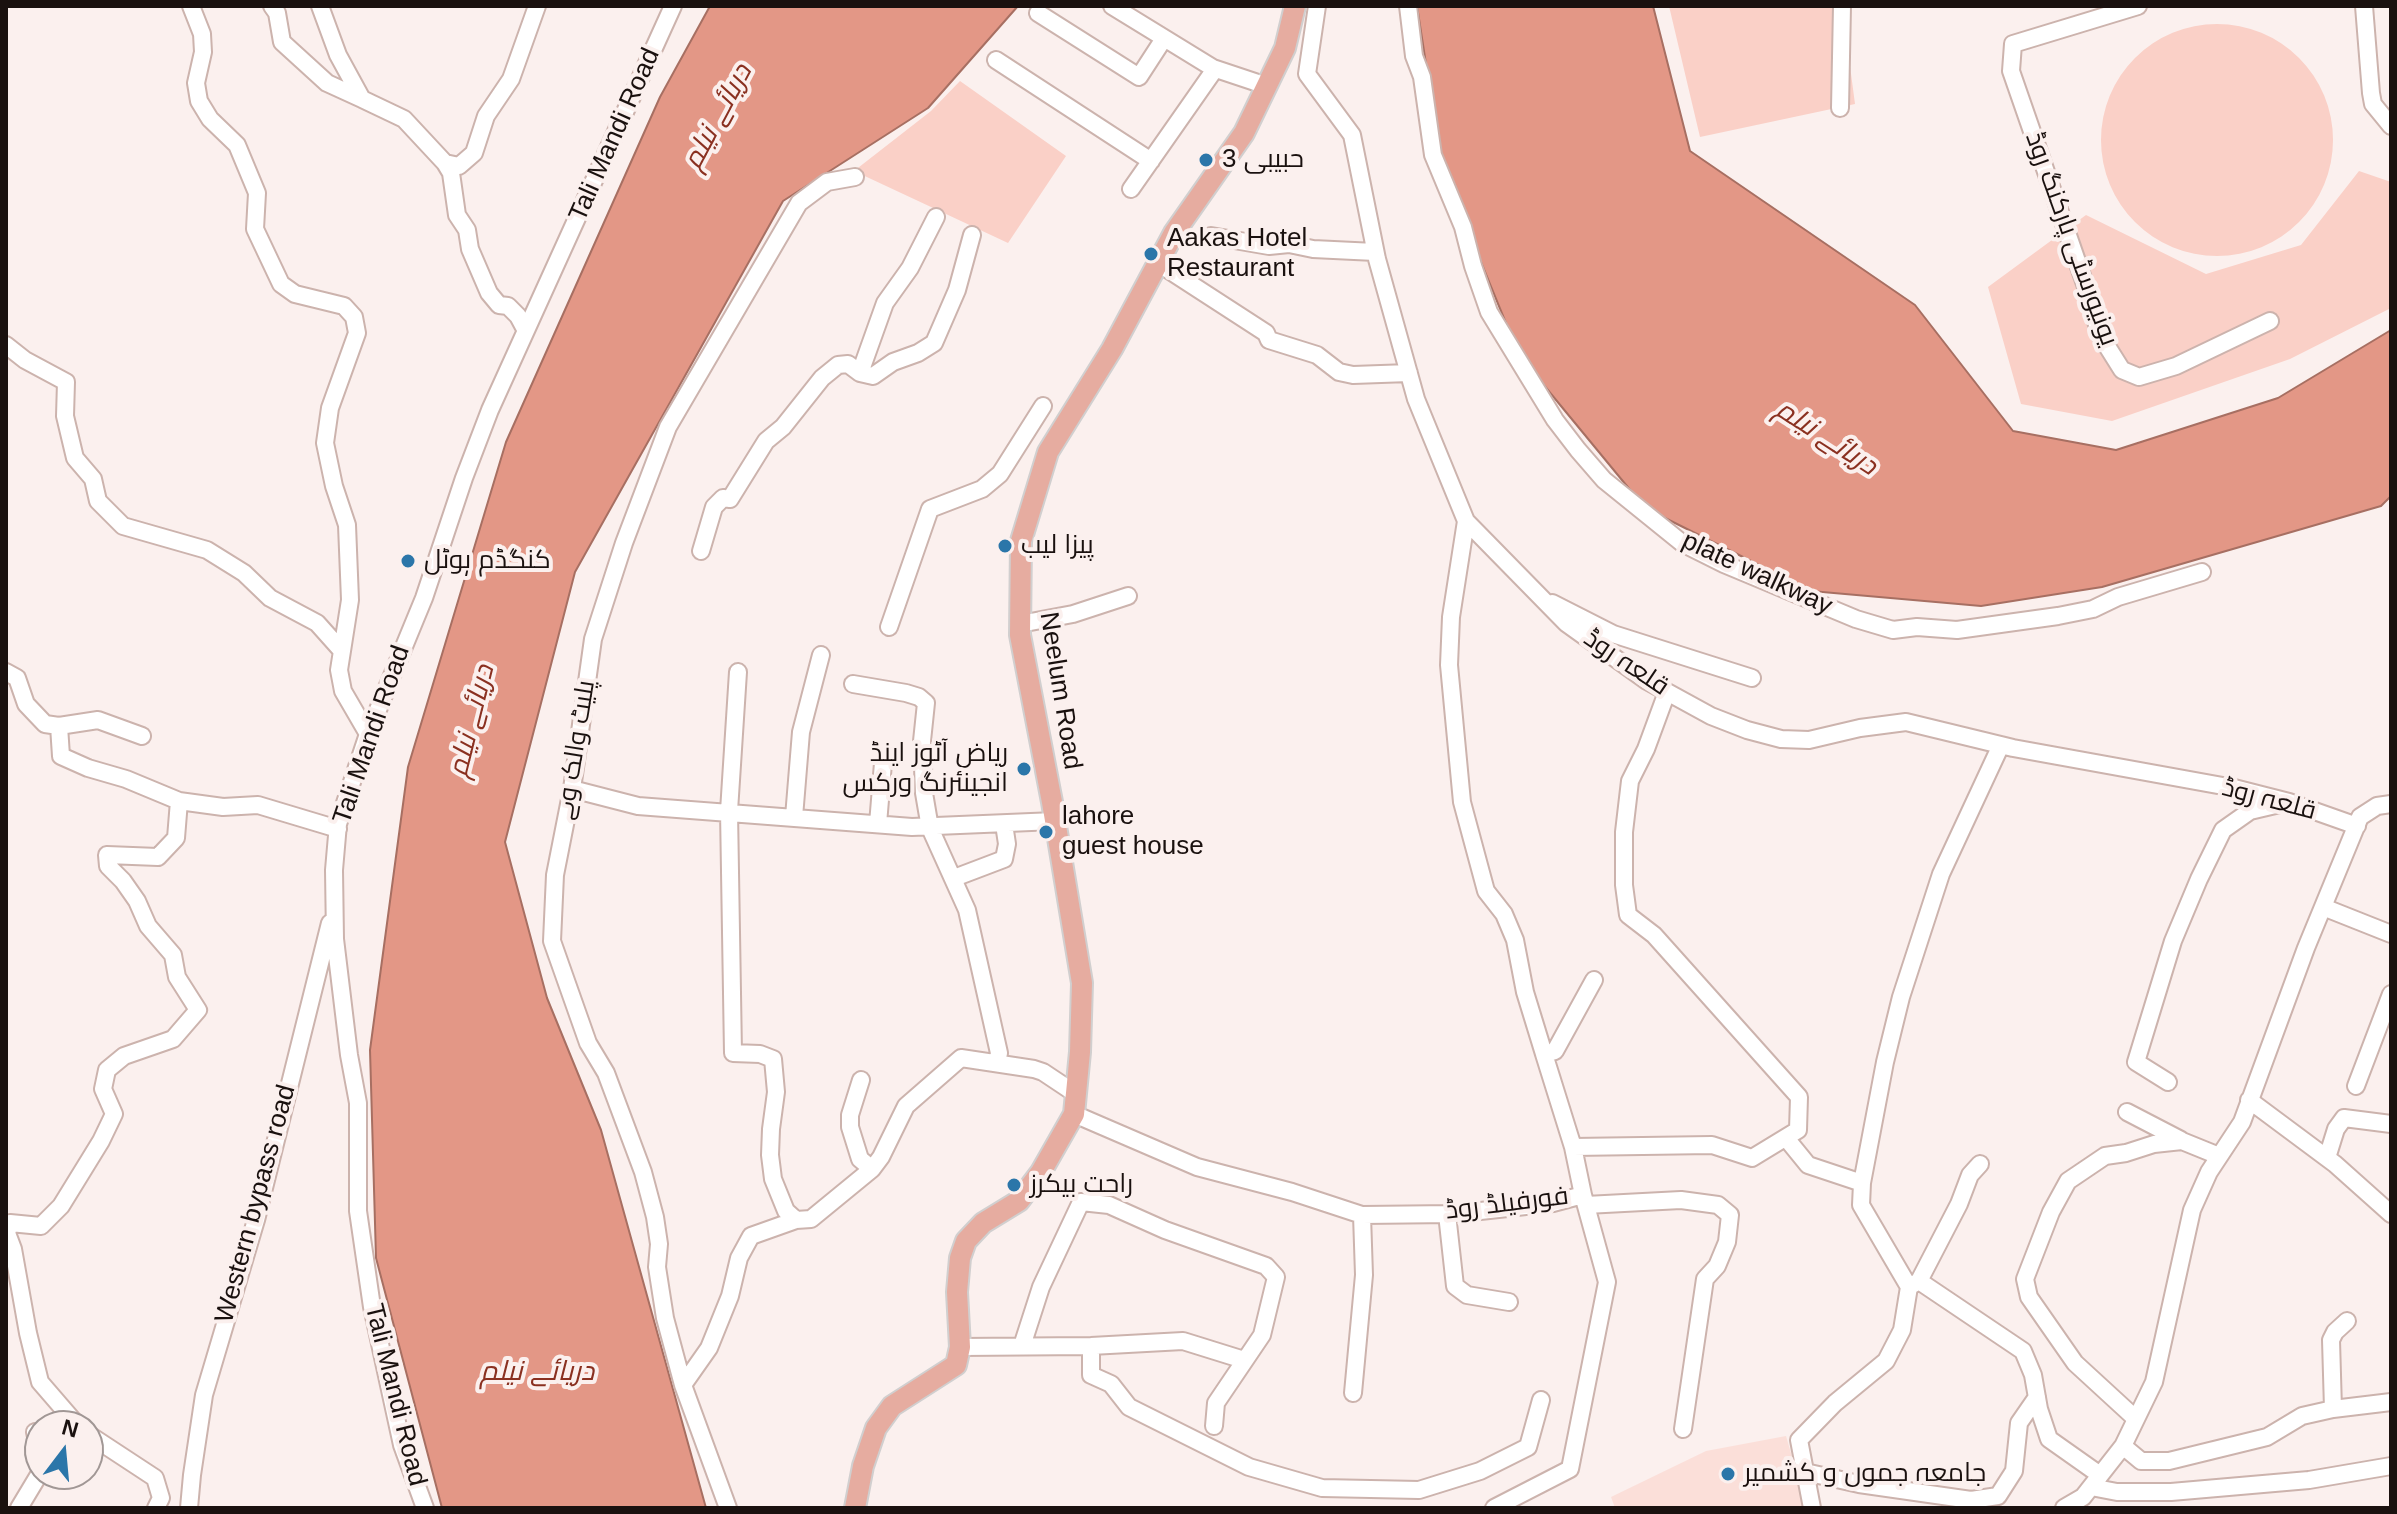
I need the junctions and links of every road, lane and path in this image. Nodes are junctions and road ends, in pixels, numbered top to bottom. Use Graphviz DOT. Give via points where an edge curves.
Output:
graph roads {
  1 [pos="191,6"];
  2 [pos="272,6"];
  3 [pos="537,6"];
  4 [pos="673,6"];
  5 [pos="1112,6"];
  6 [pos="1295,6"];
  7 [pos="1317,6"];
  8 [pos="1408,6"];
  9 [pos="1842,6"];
  10 [pos="2138,6"];
  11 [pos="2364,6"];
  12 [pos="318,8"];
  13 [pos="1038,13"];
  14 [pos="1163,40"];
  15 [pos="996,60"];
  16 [pos="1215,69"];
  17 [pos="1267,86"];
  18 [pos="362,99"];
  19 [pos="1840,108"];
  20 [pos="2391,126"];
  21 [pos="1151,161"];
  22 [pos="445,163"];
  23 [pos="855,177"];
  24 [pos="1131,189"];
  25 [pos="936,217"];
  26 [pos="972,235"];
  27 [pos="1211,236"];
  28 [pos="1375,252"];
  29 [pos="1158,263"];
  30 [pos="2270,321"];
  31 [pos="525,329"];
  32 [pos="6,345"];
  33 [pos="860,373"];
  34 [pos="1409,373"];
  35 [pos="1043,406"];
  36 [pos="1466,521"];
  37 [pos="701,551"];
  38 [pos="2202,572"];
  39 [pos="1128,596"];
  40 [pos="1543,599"];
  41 [pos="1020,624"];
  42 [pos="889,627"];
  43 [pos="342,651"];
  44 [pos="821,655"];
  45 [pos="6,672"];
  46 [pos="738,672"];
  47 [pos="1752,678"];
  48 [pos="853,684"];
  49 [pos="1667,692"];
  50 [pos="59,726"];
  51 [pos="368,734"];
  52 [pos="142,736"];
  53 [pos="2001,745"];
  54 [pos="883,763"];
  55 [pos="572,789"];
  56 [pos="179,801"];
  57 [pos="2289,802"];
  58 [pos="2391,804"];
  59 [pos="729,811"];
  60 [pos="794,817"];
  61 [pos="1055,821"];
  62 [pos="878,824"];
  63 [pos="1004,824"];
  64 [pos="2357,826"];
  65 [pos="930,828"];
  66 [pos="338,829"];
  67 [pos="954,878"];
  68 [pos="335,903"];
  69 [pos="2323,907"];
  70 [pos="2391,934"];
  71 [pos="1594,980"];
  72 [pos="2391,994"];
  73 [pos="1544,1054"];
  74 [pos="997,1063"];
  75 [pos="861,1080"];
  76 [pos="2168,1082"];
  77 [pos="2356,1086"];
  78 [pos="2249,1100"];
  79 [pos="1075,1104"];
  80 [pos="2127,1112"];
  81 [pos="2391,1124"];
  82 [pos="1786,1138"];
  83 [pos="2182,1141"];
  84 [pos="1573,1147"];
  85 [pos="2219,1156"];
  86 [pos="2327,1158"];
  87 [pos="1980,1164"];
  88 [pos="872,1169"];
  89 [pos="1862,1183"];
  90 [pos="1584,1200"];
  91 [pos="1447,1214"];
  92 [pos="2391,1214"];
  93 [pos="1362,1215"];
  94 [pos="796,1220"];
  95 [pos="1914,1284"];
  96 [pos="1509,1302"];
  97 [pos="2347,1321"];
  98 [pos="1022,1346"];
  99 [pos="1091,1346"];
  100 [pos="960,1347"];
  101 [pos="1244,1360"];
  102 [pos="683,1385"];
  103 [pos="1353,1393"];
  104 [pos="2037,1397"];
  105 [pos="1541,1400"];
  106 [pos="2391,1402"];
  107 [pos="2333,1409"];
  108 [pos="64,1410"];
  109 [pos="2136,1419"];
  110 [pos="1214,1426"];
  111 [pos="1683,1429"];
  112 [pos="104,1445"];
  113 [pos="2123,1446"];
  114 [pos="2391,1466"];
  115 [pos="1805,1472"];
  116 [pos="2096,1481"];
  117 [pos="30,1490"];
  118 [pos="19,1508"];
  119 [pos="156,1508"];
  120 [pos="189,1508"];
  121 [pos="425,1508"];
  122 [pos="728,1508"];
  123 [pos="855,1508"];
  124 [pos="1494,1508"];
  125 [pos="1812,1508"];
  126 [pos="2064,1508"];
  1 -- 43 [label="street" via="202,34 199,101 237,145 257,193 255,229 281,284 295,294 344,306 354,317 357,333 330,408 325,443 347,525 350,600"];
  2 -- 18 [label="street" via="282,42 327,83"];
  3 -- 22 [label="street" via="511,79 486,116 474,153 459,166"];
  4 -- 31 [label="street, Tali Mandi Road"];
  5 -- 14 [label="street"];
  6 -- 17 [label="main road, Neelum Road" via="1285,48"];
  7 -- 28 [label="street, قلعہ روڈ" via="1307,74 1352,135"];
  8 -- 38 [label="street, plate walkway" via="1433,155 1463,227 1489,312 1578,450 1604,480 1682,543 1893,630 1957,630 2058,616"];
  9 -- 19 [label="street"];
  10 -- 30 [label="street, یونیورسٹی پارکنگ روڈ" via="2013,44 2011,71 2100,335 2122,370 2139,377 2176,366"];
  11 -- 20 [label="street" via="2373,104"];
  12 -- 18 [label="street"];
  13 -- 14 [label="street" via="1139,77"];
  14 -- 16 [label="street"];
  15 -- 21 [label="street"];
  16 -- 17 [label="street"];
  16 -- 21 [label="street"];
  17 -- 29 [label="main road, Neelum Road" via="1244,133"];
  18 -- 22 [label="street" via="404,119"];
  21 -- 24 [label="street"];
  22 -- 31 [label="street" via="457,215 489,293 499,305 508,306"];
  23 -- 55 [label="street, پلیٹ والک وے" via="827,182 799,203 668,427 593,639"];
  25 -- 33 [label="street" via="885,303"];
  26 -- 33 [label="street" via="957,290 934,343 873,376"];
  27 -- 28 [label="street" via="1269,246"];
  28 -- 34 [label="street, قلعہ روڈ"];
  29 -- 34 [label="street" via="1266,333 1269,340 1317,355 1339,372"];
  29 -- 41 [label="main road, Neelum Road" via="1048,452 1021,541"];
  31 -- 51 [label="street, Tali Mandi Road"];
  32 -- 43 [label="street" via="66,382 65,416 75,458 93,479 98,501 123,526 207,550 244,573 270,598 317,623"];
  33 -- 37 [label="street" via="848,364 838,365 822,378 766,441 730,499 723,498 714,507"];
  34 -- 36 [label="street, قلعہ روڈ"];
  35 -- 42 [label="street" via="1000,474 982,489 930,509"];
  36 -- 40 [label="street, قلعہ روڈ"];
  36 -- 73 [label="street" via="1449,665 1462,802 1486,891 1515,940"];
  39 -- 41 [label="street"];
  40 -- 47 [label="street" via="1613,634"];
  40 -- 49 [label="street, قلعہ روڈ" via="1566,623"];
  41 -- 61 [label="main road, Neelum Road"];
  43 -- 51 [label="street" via="343,691"];
  44 -- 60 [label="street" via="801,732"];
  45 -- 50 [label="street" via="17,678 26,704 45,724"];
  46 -- 59 [label="street"];
  48 -- 65 [label="street" via="906,693 926,703 922,741"];
  49 -- 53 [label="street, قلعہ روڈ" via="1711,716 1781,739 1809,740 1906,722"];
  49 -- 82 [label="street" via="1630,781 1624,832 1628,915 1654,935 1799,1097 1798,1130"];
  50 -- 52 [label="street" via="98,720"];
  50 -- 56 [label="street" via="61,756"];
  51 -- 66 [label="street, Tali Mandi Road"];
  53 -- 57 [label="street, قلعہ روڈ"];
  53 -- 89 [label="street" via="1941,874 1901,997"];
  54 -- 62 [label="street"];
  55 -- 59 [label="street" via="638,806"];
  55 -- 102 [label="street, پلیٹ والک وے" via="555,875 552,941 568,994 606,1073 647,1187 659,1244 665,1318"];
  56 -- 66 [label="street" via="258,805"];
  56 -- 108 [label="street" via="176,838 158,857 107,855 108,866 173,955 177,977 198,1010 173,1039 124,1056 107,1070 103,1089 114,1114 101,1141 61,1206 41,1226 10,1223 7,1233 40,1382"];
  57 -- 64 [label="street, قلعہ روڈ"];
  57 -- 76 [label="street" via="2250,811 2223,830 2199,879 2173,941 2136,1062"];
  58 -- 64 [label="street" via="2360,817"];
  59 -- 60 [label="street"];
  59 -- 94 [label="street" via="733,1053 773,1059 773,1179 786,1211"];
  60 -- 62 [label="street"];
  61 -- 63 [label="street"];
  61 -- 79 [label="main road, Neelum Road" via="1082,983"];
  62 -- 65 [label="street"];
  63 -- 65 [label="street"];
  63 -- 67 [label="street" via="1004,859"];
  64 -- 69 [label="street"];
  65 -- 67 [label="street"];
  66 -- 68 [label="street, Tali Mandi Road"];
  67 -- 74 [label="street" via="967,910"];
  68 -- 120 [label="street, Western bypass road" via="256,1220 204,1395"];
  68 -- 121 [label="street, Tali Mandi Road" via="358,1103 358,1211 372,1307 402,1445"];
  69 -- 70 [label="street"];
  69 -- 78 [label="street"];
  71 -- 73 [label="street" via="1555,1051"];
  72 -- 77 [label="street"];
  73 -- 84 [label="street"];
  74 -- 79 [label="street, فورفیلڈ روڈ" via="1043,1072"];
  74 -- 88 [label="street, فورفیلڈ روڈ" via="956,1061 906,1106"];
  75 -- 88 [label="street" via="850,1127 860,1159"];
  78 -- 85 [label="street" via="2242,1122"];
  78 -- 86 [label="street"];
  79 -- 93 [label="street, فورفیلڈ روڈ" via="1197,1167"];
  79 -- 100 [label="main road, Neelum Road" via="1041,1172 1019,1201 983,1223 966,1241 957,1292"];
  80 -- 83 [label="street"];
  81 -- 86 [label="street" via="2344,1118"];
  82 -- 84 [label="street, فورفیلڈ روڈ" via="1752,1158 1712,1145"];
  82 -- 89 [label="street" via="1808,1165"];
  83 -- 85 [label="street"];
  83 -- 109 [label="street" via="2105,1156 2068,1181 2025,1279 2029,1297 2075,1363"];
  84 -- 90 [label="street, فورفیلڈ روڈ"];
  85 -- 109 [label="street" via="2192,1210 2154,1382"];
  86 -- 92 [label="street"];
  87 -- 95 [label="street"];
  88 -- 94 [label="street" via="811,1219"];
  89 -- 95 [label="street" via="1861,1205"];
  90 -- 91 [label="street, فورفیلڈ روڈ"];
  90 -- 111 [label="street" via="1681,1200 1718,1205 1730,1215 1727,1242 1705,1279"];
  90 -- 124 [label="street" via="1607,1282 1570,1469"];
  91 -- 93 [label="street, فورفیلڈ روڈ"];
  91 -- 96 [label="street" via="1455,1286 1467,1295"];
  93 -- 103 [label="street" via="1364,1275"];
  94 -- 102 [label="street" via="751,1236 709,1348"];
  95 -- 104 [label="street" via="2023,1351"];
  95 -- 115 [label="street" via="1902,1330 1886,1361 1799,1440"];
  97 -- 107 [label="street" via="2331,1340"];
  98 -- 99 [label="street"];
  98 -- 100 [label="street"];
  98 -- 101 [label="street" via="1041,1287 1081,1202 1109,1205 1266,1266 1276,1277 1262,1335"];
  99 -- 101 [label="street" via="1183,1341"];
  99 -- 105 [label="street" via="1091,1375 1111,1384 1129,1407 1249,1467 1322,1488 1419,1490 1480,1471 1528,1447"];
  100 -- 123 [label="main road" via="956,1365 892,1406 876,1428"];
  101 -- 110 [label="street" via="1216,1403"];
  102 -- 122 [label="street, پلیٹ والک وے"];
  104 -- 115 [label="street" via="2019,1423 2014,1471 1998,1496 1971,1500"];
  104 -- 116 [label="street" via="2049,1439"];
  106 -- 107 [label="street"];
  107 -- 113 [label="street" via="2302,1416 2267,1437 2169,1461 2141,1461"];
  109 -- 113 [label="street"];
  112 -- 119 [label="street" via="155,1478 161,1498"];
  113 -- 116 [label="street"];
  114 -- 116 [label="street" via="2309,1480 2171,1492 2117,1492"];
  115 -- 125 [label="street"];
  116 -- 126 [label="street"];
  117 -- 118 [label="street"];
}
